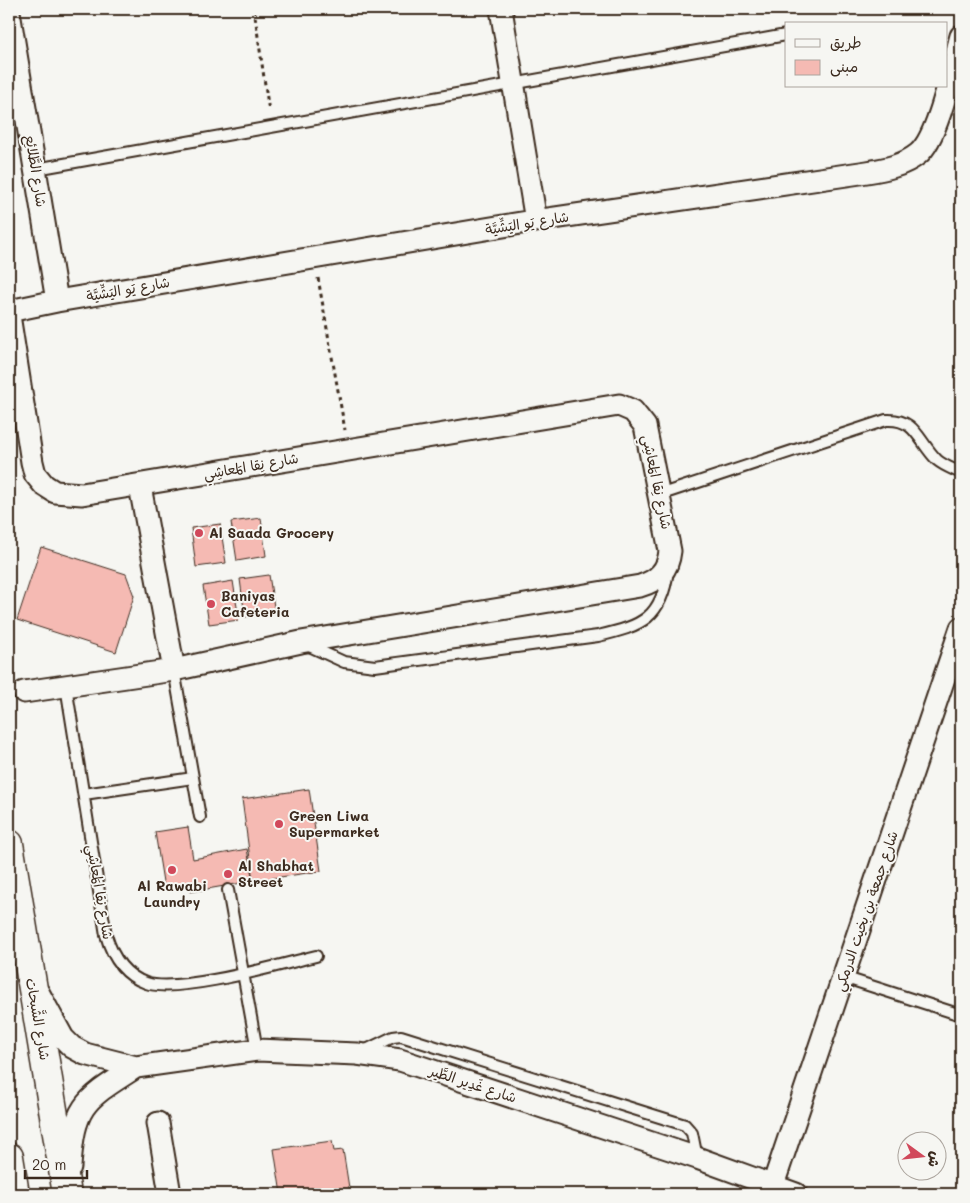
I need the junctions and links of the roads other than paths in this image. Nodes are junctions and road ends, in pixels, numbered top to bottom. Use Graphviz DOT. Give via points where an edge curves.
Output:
graph roads {
  1 [pos="501,9"];
  2 [pos="9,12"];
  3 [pos="785,35"];
  4 [pos="961,36"];
  5 [pos="948,81"];
  6 [pos="514,84"];
  7 [pos="946,88"];
  8 [pos="36,169"];
  9 [pos="536,221"];
  10 [pos="57,301"];
  11 [pos="9,313"];
  12 [pos="961,472"];
  13 [pos="140,486"];
  14 [pos="659,495"];
  15 [pos="669,560"];
  16 [pos="961,628"];
  17 [pos="301,642"];
  18 [pos="174,670"];
  19 [pos="66,686"];
  20 [pos="24,692"];
  21 [pos="193,778"];
  22 [pos="84,794"];
  23 [pos="200,817"];
  24 [pos="9,844"];
  25 [pos="228,890"];
  26 [pos="316,956"];
  27 [pos="244,974"];
  28 [pos="843,977"];
  29 [pos="31,979"];
  30 [pos="961,1016"];
  31 [pos="257,1050"];
  32 [pos="136,1067"];
  33 [pos="158,1123"];
  34 [pos="9,1157"];
  35 [pos="771,1190"];
  36 [pos="15,1194"];
  37 [pos="68,1194"];
  38 [pos="170,1194"];
  39 [pos="796,1194"];
  1 -- 6 [label="street"];
  2 -- 8 [label="street, شارع الطَّلائِع"];
  3 -- 6 [label="lane"];
  4 -- 5 [label="street, شارع يَو اليَشِّيَّة"];
  6 -- 8 [label="lane"];
  6 -- 9 [label="street"];
  7 -- 9 [label="street, شارع يَو اليَشِّيَّة" via="932,136 918,154 898,166"];
  8 -- 10 [label="street, شارع الطَّلائِع"];
  9 -- 10 [label="street, شارع يَو اليَشِّيَّة"];
  10 -- 11 [label="street, شارع يَو اليَشِّيَّة"];
  11 -- 13 [label="street, شارع نِقا المَعاشِي" via="32,462 40,480 55,492 69,495"];
  12 -- 14 [label="lane" via="938,460 908,423 899,419 886,420"];
  13 -- 14 [label="street, شارع نِقا المَعاشِي" via="619,406 633,410 645,426"];
  13 -- 18 [label="street"];
  14 -- 15 [label="street, شارع نِقا المَعاشِي" via="669,543"];
  15 -- 17 [label="street" via="662,574 640,586"];
  15 -- 17 [label="lane" via="665,590 657,608 645,622 598,636 375,666 344,662"];
  16 -- 28 [label="street, شارع جمعة بن بخيت الدرمكي"];
  17 -- 18 [label="street"];
  18 -- 19 [label="street"];
  18 -- 21 [label="lane"];
  19 -- 20 [label="street"];
  19 -- 22 [label="lane, شارع نِقا المَعاشِي"];
  21 -- 22 [label="lane"];
  21 -- 23 [label="lane"];
  22 -- 27 [label="lane, شارع نِقا المَعاشِي" via="106,935 110,951 119,965 139,979 162,986"];
  24 -- 29 [label="street, شارع الشَّبحات"];
  25 -- 27 [label="lane"];
  26 -- 27 [label="lane, شارع نِقا المَعاشِي"];
  27 -- 31 [label="lane"];
  28 -- 30 [label="lane"];
  28 -- 35 [label="street, شارع جمعة بن بخيت الدرمكي"];
  29 -- 32 [label="street, شارع غَدِير الطَّير" via="63,1038 72,1047 85,1054"];
  29 -- 37 [label="street, شارع الشَّبحات"];
  31 -- 32 [label="street, شارع غَدِير الطَّير"];
  31 -- 35 [label="street, شارع غَدِير الطَّير" via="357,1054 400,1060 697,1158"];
  32 -- 37 [label="street, شارع غَدِير الطَّير" via="95,1094 78,1116 71,1142"];
  33 -- 38 [label="street"];
  34 -- 36 [label="street"];
  35 -- 39 [label="street, شارع غَدِير الطَّير"];
}
